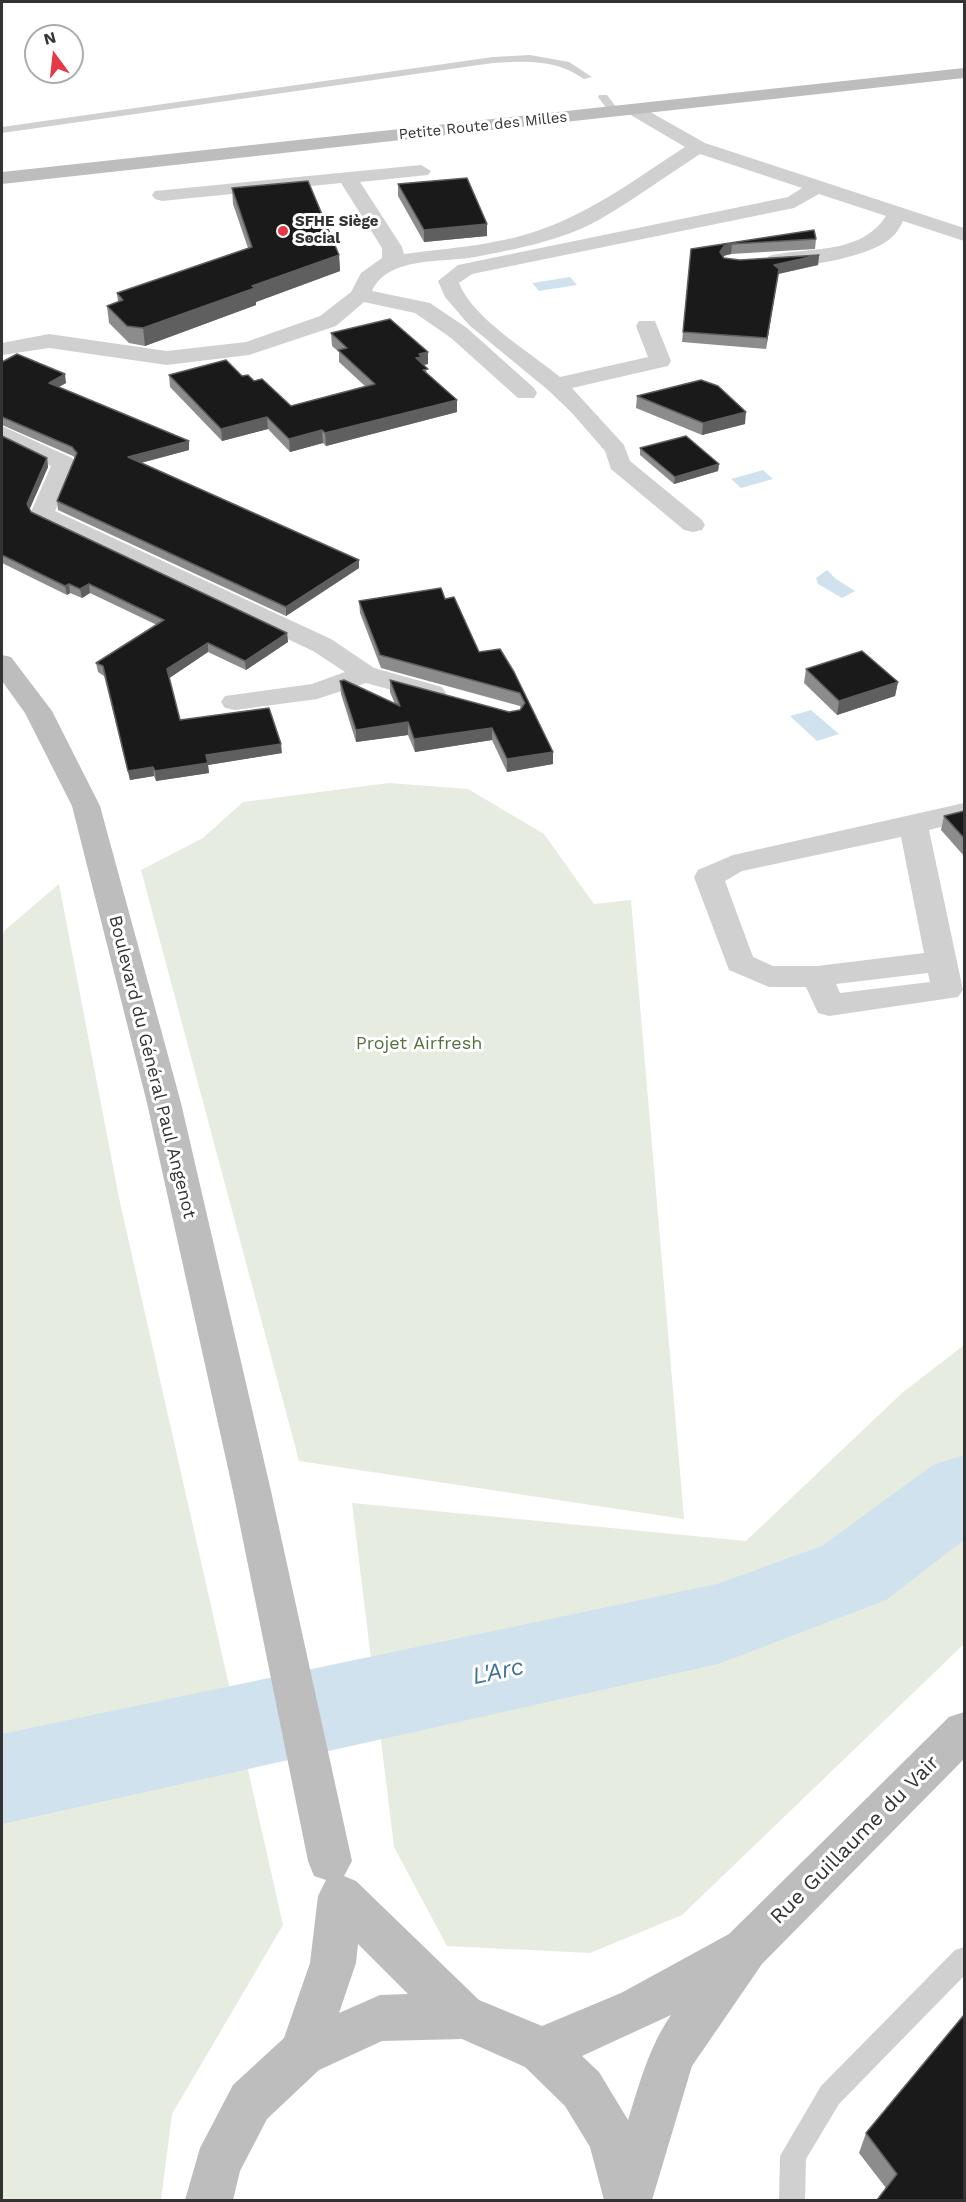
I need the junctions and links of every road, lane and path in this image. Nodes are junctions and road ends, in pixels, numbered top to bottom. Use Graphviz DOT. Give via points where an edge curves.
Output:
graph roads {
  1 [pos="964,73"];
  2 [pos="587,77"];
  3 [pos="636,110"];
  4 [pos="2,130"];
  5 [pos="698,147"];
  6 [pos="421,171"];
  7 [pos="347,177"];
  8 [pos="2,178"];
  9 [pos="814,188"];
  10 [pos="162,195"];
  11 [pos="850,199"];
  12 [pos="897,215"];
  13 [pos="964,235"];
  14 [pos="621,255"];
  15 [pos="754,261"];
  16 [pos="391,262"];
  17 [pos="360,295"];
  18 [pos="647,326"];
  19 [pos="2,349"];
  20 [pos="556,386"];
  21 [pos="526,393"];
  22 [pos="2,433"];
  23 [pos="693,525"];
  24 [pos="2,663"];
  25 [pos="365,674"];
  26 [pos="454,699"];
  27 [pos="236,702"];
  28 [pos="964,812"];
  29 [pos="913,825"];
  30 [pos="964,1731"];
  31 [pos="330,1861"];
  32 [pos="746,1948"];
  33 [pos="964,1959"];
  34 [pos="463,2016"];
  35 [pos="542,2050"];
  36 [pos="302,2053"];
  37 [pos="629,2198"];
  38 [pos="209,2200"];
  39 [pos="792,2200"];
  1 -- 3 [label="main road, Petite Route des Milles"];
  2 -- 4 [label="lane" via="564,63 541,57 493,60"];
  3 -- 5 [label="street"];
  3 -- 8 [label="main road, Petite Route des Milles" via="609,104"];
  5 -- 9 [label="street"];
  5 -- 16 [label="street" via="588,217 549,234 472,251"];
  6 -- 7 [label="street"];
  7 -- 10 [label="street"];
  7 -- 16 [label="street" via="393,247"];
  9 -- 11 [label="street"];
  9 -- 20 [label="street" via="794,202 465,269 448,281 448,289 480,323"];
  11 -- 12 [label="street"];
  11 -- 14 [label="street" via="808,214"];
  12 -- 13 [label="street"];
  12 -- 15 [label="street" via="884,234 856,247 812,259"];
  16 -- 17 [label="street" via="368,277"];
  17 -- 19 [label="street" via="328,321 249,348 167,358 49,341"];
  17 -- 21 [label="street" via="422,308 459,333"];
  18 -- 20 [label="street" via="660,361"];
  20 -- 23 [label="street" via="616,450 619,464"];
  22 -- 25 [label="street" via="64,463 42,514 322,645"];
  24 -- 31 [label="main road, Boulevard du Général Paul Angenot" via="38,711 86,806 164,1103"];
  25 -- 26 [label="street"];
  25 -- 27 [label="street" via="316,691"];
  28 -- 29 [label="street"];
  29 -- 29 [label="street" via="733,864 709,877 740,963 769,977 817,976 829,1005 947,990"];
  30 -- 32 [label="main road, Rue Guillaume du Vair"];
  32 -- 35 [label="main road, Rue Guillaume du Vair" via="637,2009"];
  32 -- 37 [label="main road, Rue Guillaume du Vair" via="672,2054"];
  33 -- 39 [label="lane" via="830,2095 793,2156"];
  34 -- 35 [label="main road"];
  34 -- 36 [label="main road" via="380,2018"];
  34 -- 36 [label="main road" via="340,1896 333,1963"];
  35 -- 37 [label="main road" via="582,2089 612,2138"];
  36 -- 38 [label="main road" via="250,2102 217,2165"];
}
